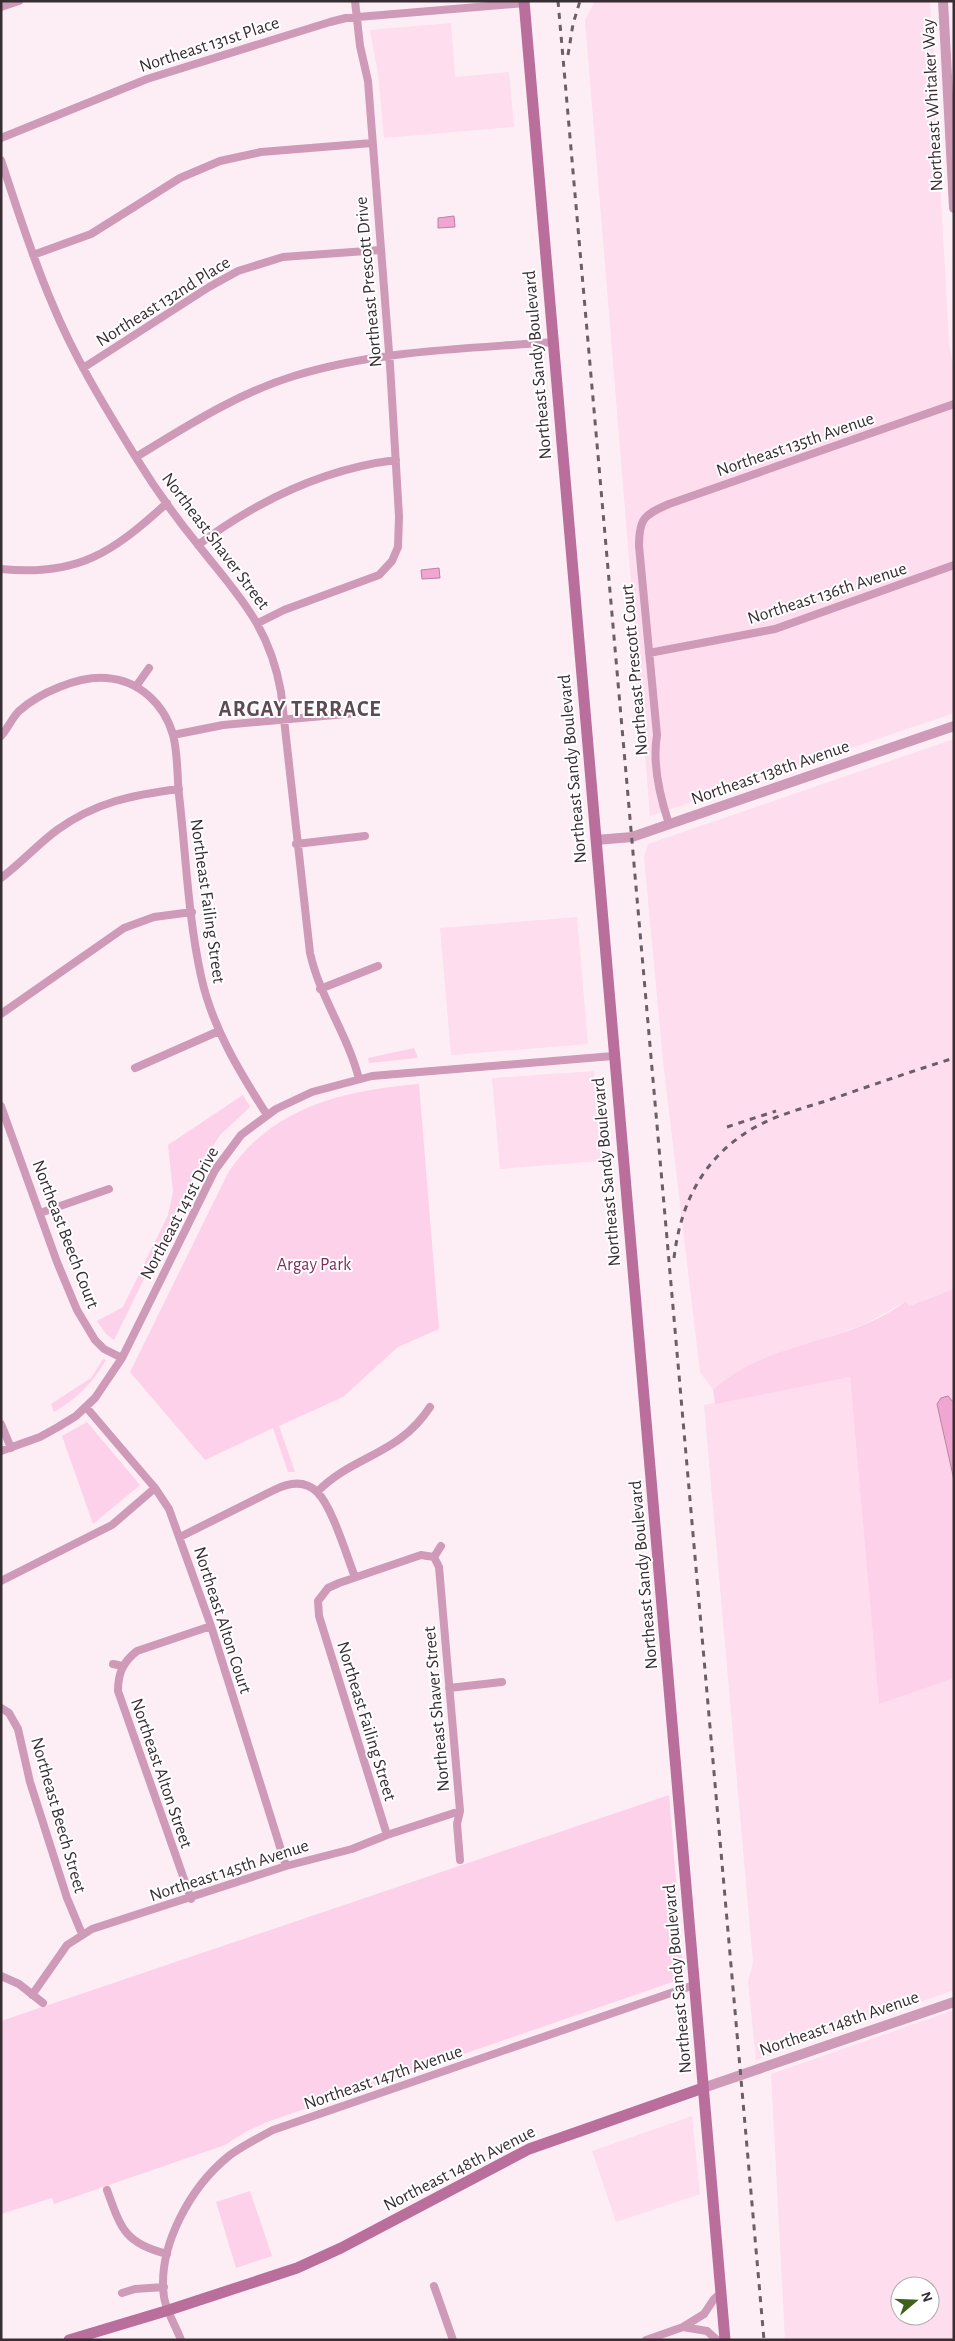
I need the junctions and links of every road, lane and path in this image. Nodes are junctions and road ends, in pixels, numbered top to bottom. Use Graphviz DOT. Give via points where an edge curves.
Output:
graph roads {
  1 [pos="19,1"];
  2 [pos="355,1"];
  3 [pos="943,1"];
  4 [pos="524,2"];
  5 [pos="1,7"];
  6 [pos="357,18"];
  7 [pos="1,138"];
  8 [pos="372,142"];
  9 [pos="1,160"];
  10 [pos="954,208"];
  11 [pos="380,250"];
  12 [pos="33,255"];
  13 [pos="553,342"];
  14 [pos="389,354"];
  15 [pos="83,368"];
  16 [pos="954,404"];
  17 [pos="136,457"];
  18 [pos="396,460"];
  19 [pos="167,503"];
  20 [pos="647,515"];
  21 [pos="198,545"];
  22 [pos="954,566"];
  23 [pos="1,569"];
  24 [pos="258,623"];
  25 [pos="649,653"];
  26 [pos="149,668"];
  27 [pos="137,685"];
  28 [pos="357,713"];
  29 [pos="284,720"];
  30 [pos="954,726"];
  31 [pos="173,735"];
  32 [pos="1,736"];
  33 [pos="179,789"];
  34 [pos="669,824"];
  35 [pos="365,836"];
  36 [pos="596,840"];
  37 [pos="296,844"];
  38 [pos="1,878"];
  39 [pos="192,912"];
  40 [pos="378,966"];
  41 [pos="320,989"];
  42 [pos="1,1014"];
  43 [pos="219,1031"];
  44 [pos="614,1056"];
  45 [pos="135,1068"];
  46 [pos="359,1079"];
  47 [pos="2,1109"];
  48 [pos="267,1115"];
  49 [pos="109,1189"];
  50 [pos="40,1213"];
  51 [pos="122,1358"];
  52 [pos="86,1407"];
  53 [pos="430,1407"];
  54 [pos="1,1424"];
  55 [pos="10,1448"];
  56 [pos="1,1452"];
  57 [pos="155,1488"];
  58 [pos="317,1492"];
  59 [pos="180,1537"];
  60 [pos="441,1546"];
  61 [pos="434,1557"];
  62 [pos="355,1577"];
  63 [pos="1,1581"];
  64 [pos="211,1626"];
  65 [pos="113,1664"];
  66 [pos="122,1666"];
  67 [pos="502,1682"];
  68 [pos="449,1688"];
  69 [pos="1,1708"];
  70 [pos="460,1811"];
  71 [pos="387,1835"];
  72 [pos="460,1860"];
  73 [pos="286,1866"];
  74 [pos="191,1899"];
  75 [pos="82,1934"];
  76 [pos="1,1976"];
  77 [pos="694,1985"];
  78 [pos="32,1994"];
  79 [pos="954,2002"];
  80 [pos="44,2003"];
  81 [pos="703,2088"];
  82 [pos="107,2190"];
  83 [pos="167,2254"];
  84 [pos="434,2286"];
  85 [pos="164,2288"];
  86 [pos="122,2293"];
  87 [pos="721,2293"];
  88 [pos="169,2310"];
  89 [pos="683,2327"];
  90 [pos="69,2340"];
  91 [pos="181,2340"];
  92 [pos="453,2340"];
  93 [pos="646,2340"];
  94 [pos="717,2340"];
  95 [pos="726,2340"];
  1 -- 5 [label="street"];
  2 -- 6 [label="street, Northeast Prescott Drive"];
  3 -- 10 [label="street, Northeast Whitaker Way"];
  4 -- 6 [label="street, Northeast 131st Place"];
  4 -- 13 [label="main road, Northeast Sandy Boulevard"];
  6 -- 7 [label="street, Northeast 131st Place" via="321,25 147,79"];
  6 -- 8 [label="street, Northeast Prescott Drive" via="368,82"];
  8 -- 11 [label="street, Northeast Prescott Drive"];
  8 -- 12 [label="street" via="261,152 220,161 180,178 91,234"];
  9 -- 12 [label="street, Northeast Shaver Street"];
  11 -- 14 [label="street, Northeast Prescott Drive"];
  11 -- 15 [label="street, Northeast 132nd Place" via="283,257 238,271"];
  12 -- 15 [label="street, Northeast Shaver Street" via="51,302"];
  13 -- 14 [label="street"];
  13 -- 36 [label="main road, Northeast Sandy Boulevard"];
  14 -- 17 [label="street" via="333,365 256,390 203,416"];
  14 -- 18 [label="street, Northeast Prescott Drive"];
  15 -- 17 [label="street, Northeast Shaver Street"];
  16 -- 20 [label="street, Northeast 135th Avenue" via="669,504"];
  17 -- 19 [label="street, Northeast Shaver Street"];
  18 -- 21 [label="street" via="354,467 280,494 251,509"];
  18 -- 24 [label="street, Northeast Prescott Drive" via="398,535 392,562 379,575"];
  19 -- 21 [label="street, Northeast Shaver Street"];
  19 -- 23 [label="street" via="120,544 89,559 58,568"];
  20 -- 25 [label="street, Northeast Prescott Court" via="640,523 639,546"];
  21 -- 24 [label="street, Northeast Shaver Street"];
  22 -- 25 [label="street, Northeast 136th Avenue" via="776,629"];
  24 -- 29 [label="street, Northeast Shaver Street" via="276,666"];
  25 -- 34 [label="street, Northeast Prescott Court" via="659,785"];
  26 -- 27 [label="street"];
  27 -- 31 [label="street" via="155,702"];
  27 -- 32 [label="street" via="121,679 98,678 68,683 18,712"];
  28 -- 29 [label="street"];
  29 -- 31 [label="street" via="223,725"];
  29 -- 37 [label="street, Northeast Shaver Street"];
  30 -- 34 [label="street, Northeast 138th Avenue"];
  31 -- 33 [label="street, Northeast Failing Street"];
  33 -- 38 [label="street" via="137,794 92,810 56,831"];
  33 -- 39 [label="street, Northeast Failing Street"];
  34 -- 36 [label="street, Northeast 138th Avenue" via="632,837"];
  35 -- 37 [label="street"];
  36 -- 44 [label="main road, Northeast Sandy Boulevard"];
  37 -- 41 [label="street, Northeast Shaver Street" via="306,929"];
  39 -- 42 [label="street" via="154,917 124,928"];
  39 -- 43 [label="street, Northeast Failing Street" via="201,976"];
  40 -- 41 [label="street"];
  41 -- 46 [label="street, Northeast Shaver Street" via="347,1040"];
  43 -- 45 [label="street"];
  43 -- 48 [label="street, Northeast Failing Street"];
  44 -- 46 [label="street, Northeast 141st Drive"];
  44 -- 77 [label="main road, Northeast Sandy Boulevard" via="677,1758"];
  46 -- 48 [label="street, Northeast 141st Drive" via="312,1092"];
  47 -- 50 [label="street, Northeast Beech Court"];
  48 -- 51 [label="street, Northeast 141st Drive" via="241,1135 215,1170"];
  49 -- 50 [label="street"];
  50 -- 51 [label="street, Northeast Beech Court" via="66,1285 88,1329 104,1349"];
  51 -- 52 [label="street, Northeast 141st Drive"];
  52 -- 55 [label="street, Northeast 141st Drive" via="40,1438"];
  52 -- 57 [label="street, Northeast Alton Court"];
  53 -- 58 [label="street" via="419,1424 402,1439 350,1468"];
  54 -- 55 [label="street"];
  55 -- 56 [label="street, Northeast 141st Drive"];
  57 -- 59 [label="street, Northeast Alton Court"];
  57 -- 63 [label="street" via="112,1525"];
  58 -- 59 [label="street" via="299,1483 287,1484"];
  58 -- 62 [label="street"];
  59 -- 64 [label="street, Northeast Alton Court"];
  60 -- 61 [label="street"];
  61 -- 62 [label="street" via="421,1555"];
  61 -- 68 [label="street, Northeast Shaver Street" via="439,1567"];
  62 -- 71 [label="street, Northeast Failing Street" via="328,1588 317,1607"];
  64 -- 66 [label="street" via="137,1651"];
  64 -- 73 [label="street, Northeast Alton Court"];
  65 -- 66 [label="street"];
  66 -- 74 [label="street, Northeast Alton Street" via="118,1691"];
  67 -- 68 [label="street"];
  68 -- 70 [label="street, Northeast Shaver Street"];
  69 -- 75 [label="street, Northeast Beech Street" via="9,1713 18,1729 30,1782 67,1898"];
  70 -- 71 [label="street, Northeast 145th Avenue"];
  70 -- 72 [label="street, Northeast Shaver Street" via="457,1824"];
  71 -- 73 [label="street, Northeast 145th Avenue" via="352,1849"];
  73 -- 74 [label="street, Northeast 145th Avenue"];
  74 -- 75 [label="street, Northeast 145th Avenue"];
  75 -- 78 [label="street, Northeast 145th Avenue" via="59,1955"];
  76 -- 78 [label="street"];
  77 -- 81 [label="main road, Northeast Sandy Boulevard"];
  77 -- 83 [label="street, Northeast 147th Avenue" via="273,2130 255,2139 229,2156 204,2182 180,2222"];
  78 -- 80 [label="street"];
  79 -- 81 [label="street, Northeast 148th Avenue"];
  81 -- 87 [label="main road, Northeast Sandy Boulevard"];
  81 -- 88 [label="main road, Northeast 148th Avenue" via="529,2149 320,2258"];
  82 -- 83 [label="street" via="119,2225 129,2238"];
  83 -- 85 [label="street, Northeast 147th Avenue"];
  84 -- 92 [label="street"];
  85 -- 86 [label="street"];
  85 -- 88 [label="street, Northeast 147th Avenue"];
  87 -- 89 [label="street" via="704,2314"];
  87 -- 95 [label="main road, Northeast Sandy Boulevard"];
  88 -- 90 [label="main road, Northeast 148th Avenue"];
  88 -- 91 [label="street, Northeast 147th Avenue"];
  89 -- 93 [label="street"];
  89 -- 94 [label="street" via="708,2331"];
}
